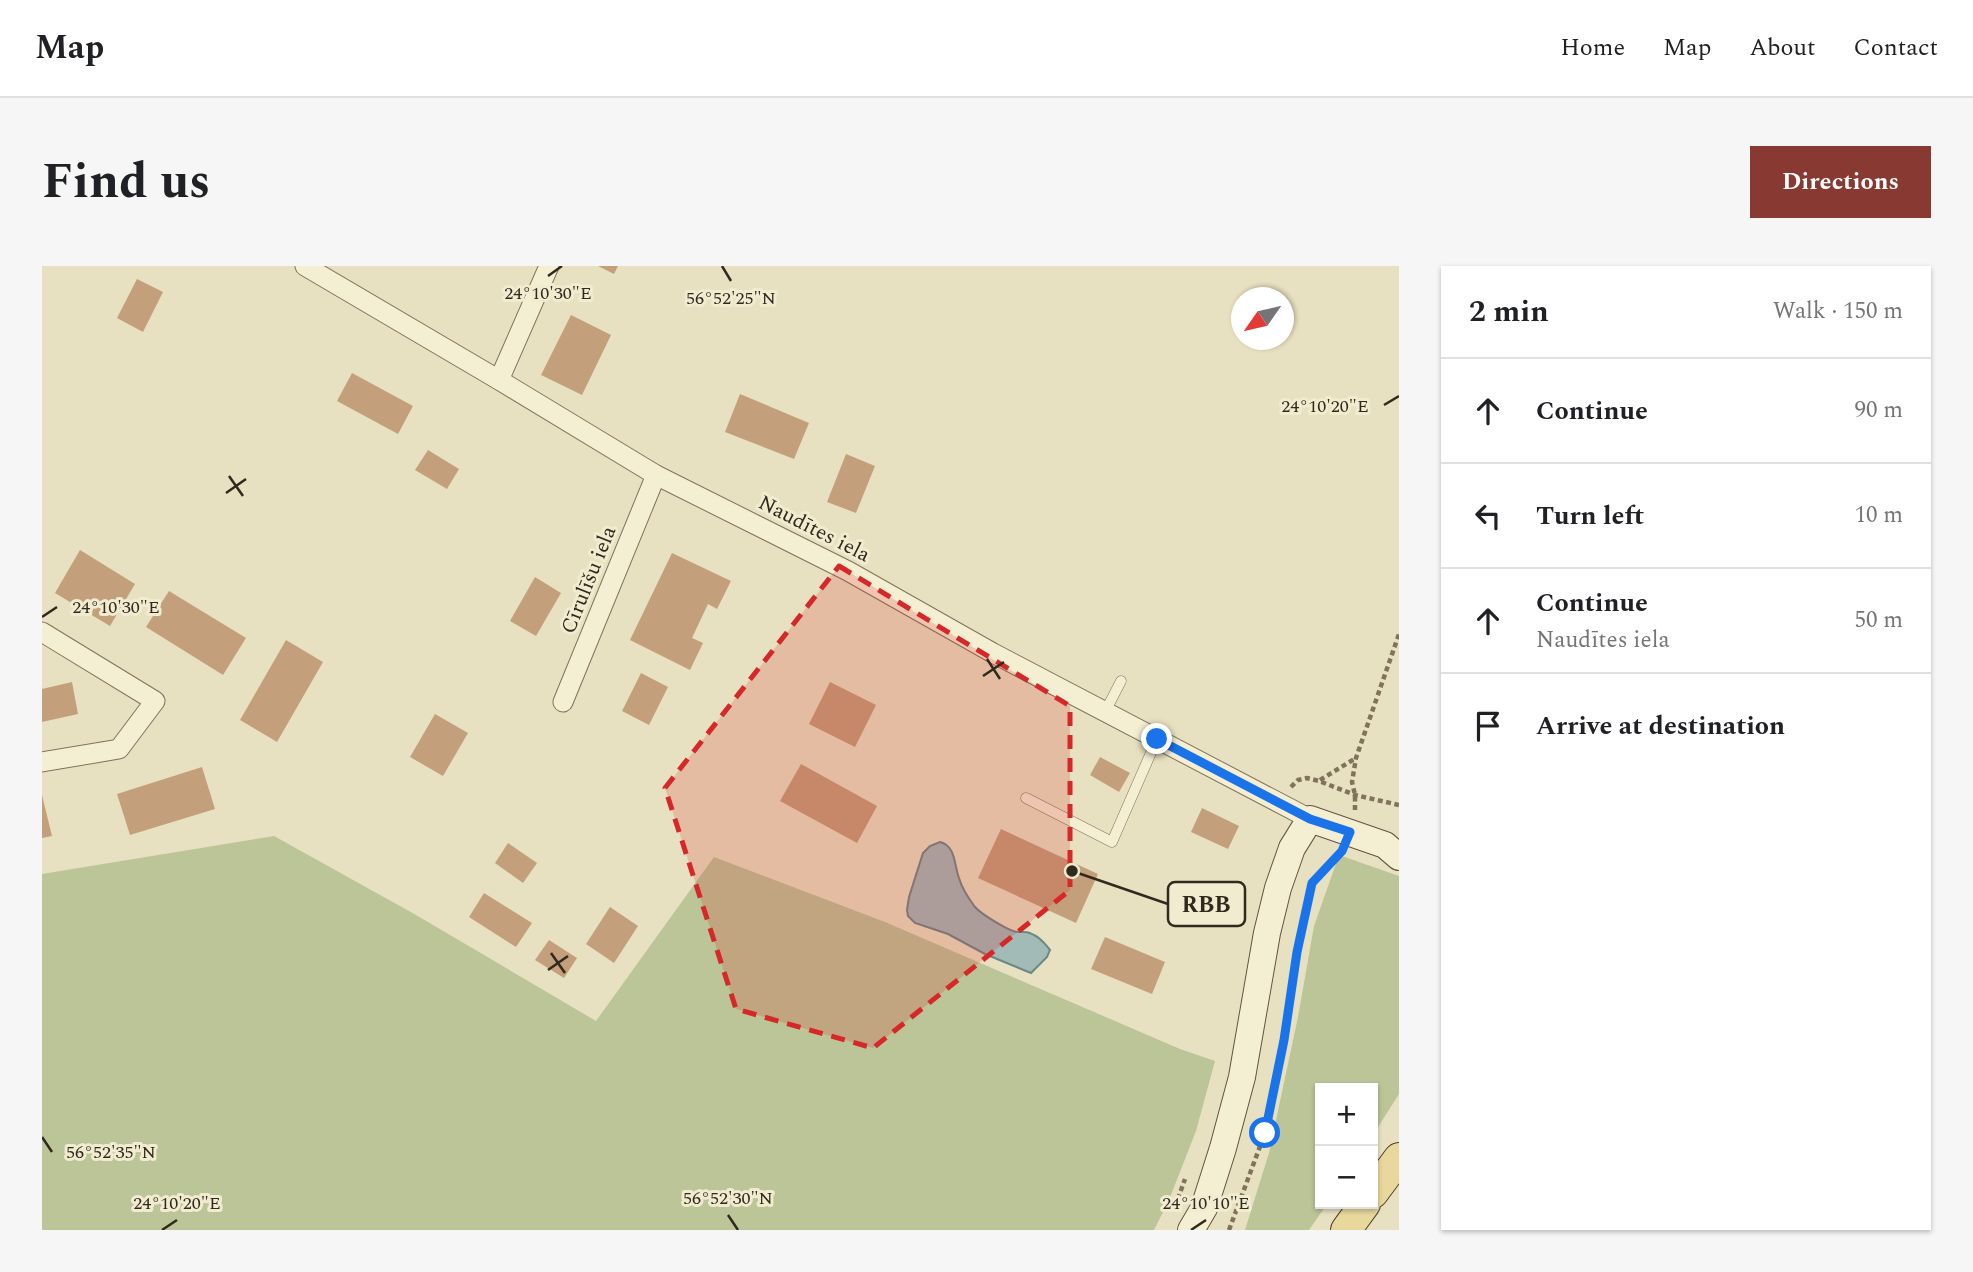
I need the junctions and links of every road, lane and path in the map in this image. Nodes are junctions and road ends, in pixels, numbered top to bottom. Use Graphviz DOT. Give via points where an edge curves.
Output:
graph roads {
  1 [pos="305,266"];
  2 [pos="549,266"];
  3 [pos="499,380"];
  4 [pos="656,475"];
  5 [pos="42,632"];
  6 [pos="1399,634"];
  7 [pos="1121,681"];
  8 [pos="563,702"];
  9 [pos="1105,712"];
  10 [pos="1157,739"];
  11 [pos="1356,758"];
  12 [pos="42,762"];
  13 [pos="1320,781"];
  14 [pos="1026,798"];
  15 [pos="1310,819"];
  16 [pos="1350,832"];
  17 [pos="1394,849"];
  18 [pos="1399,1158"];
  19 [pos="1378,1187"];
  20 [pos="1361,1209"];
  21 [pos="1191,1230"];
  22 [pos="1229,1230"];
  23 [pos="1346,1230"];
  1 -- 3 [label="street, Naudītes iela"];
  2 -- 3 [label="street"];
  3 -- 4 [label="street, Naudītes iela"];
  4 -- 8 [label="street, Cīrulīšu iela"];
  4 -- 9 [label="street, Naudītes iela" via="848,571"];
  5 -- 12 [label="street" via="155,701 119,749"];
  6 -- 11 [label="path"];
  7 -- 9 [label="lane"];
  9 -- 10 [label="street, Naudītes iela"];
  10 -- 14 [label="lane" via="1112,842"];
  10 -- 15 [label="street, Naudītes iela"];
  11 -- 13 [label="path"];
  11 -- 16 [label="path" via="1352,782 1356,807"];
  15 -- 16 [label="main road"];
  15 -- 21 [label="main road" via="1292,848 1278,888 1242,1077 1204,1208"];
  16 -- 17 [label="main road"];
  16 -- 22 [label="path" via="1342,851 1312,883 1265,1133"];
  18 -- 19 [label="main road"];
  20 -- 23 [label="main road"];
}
